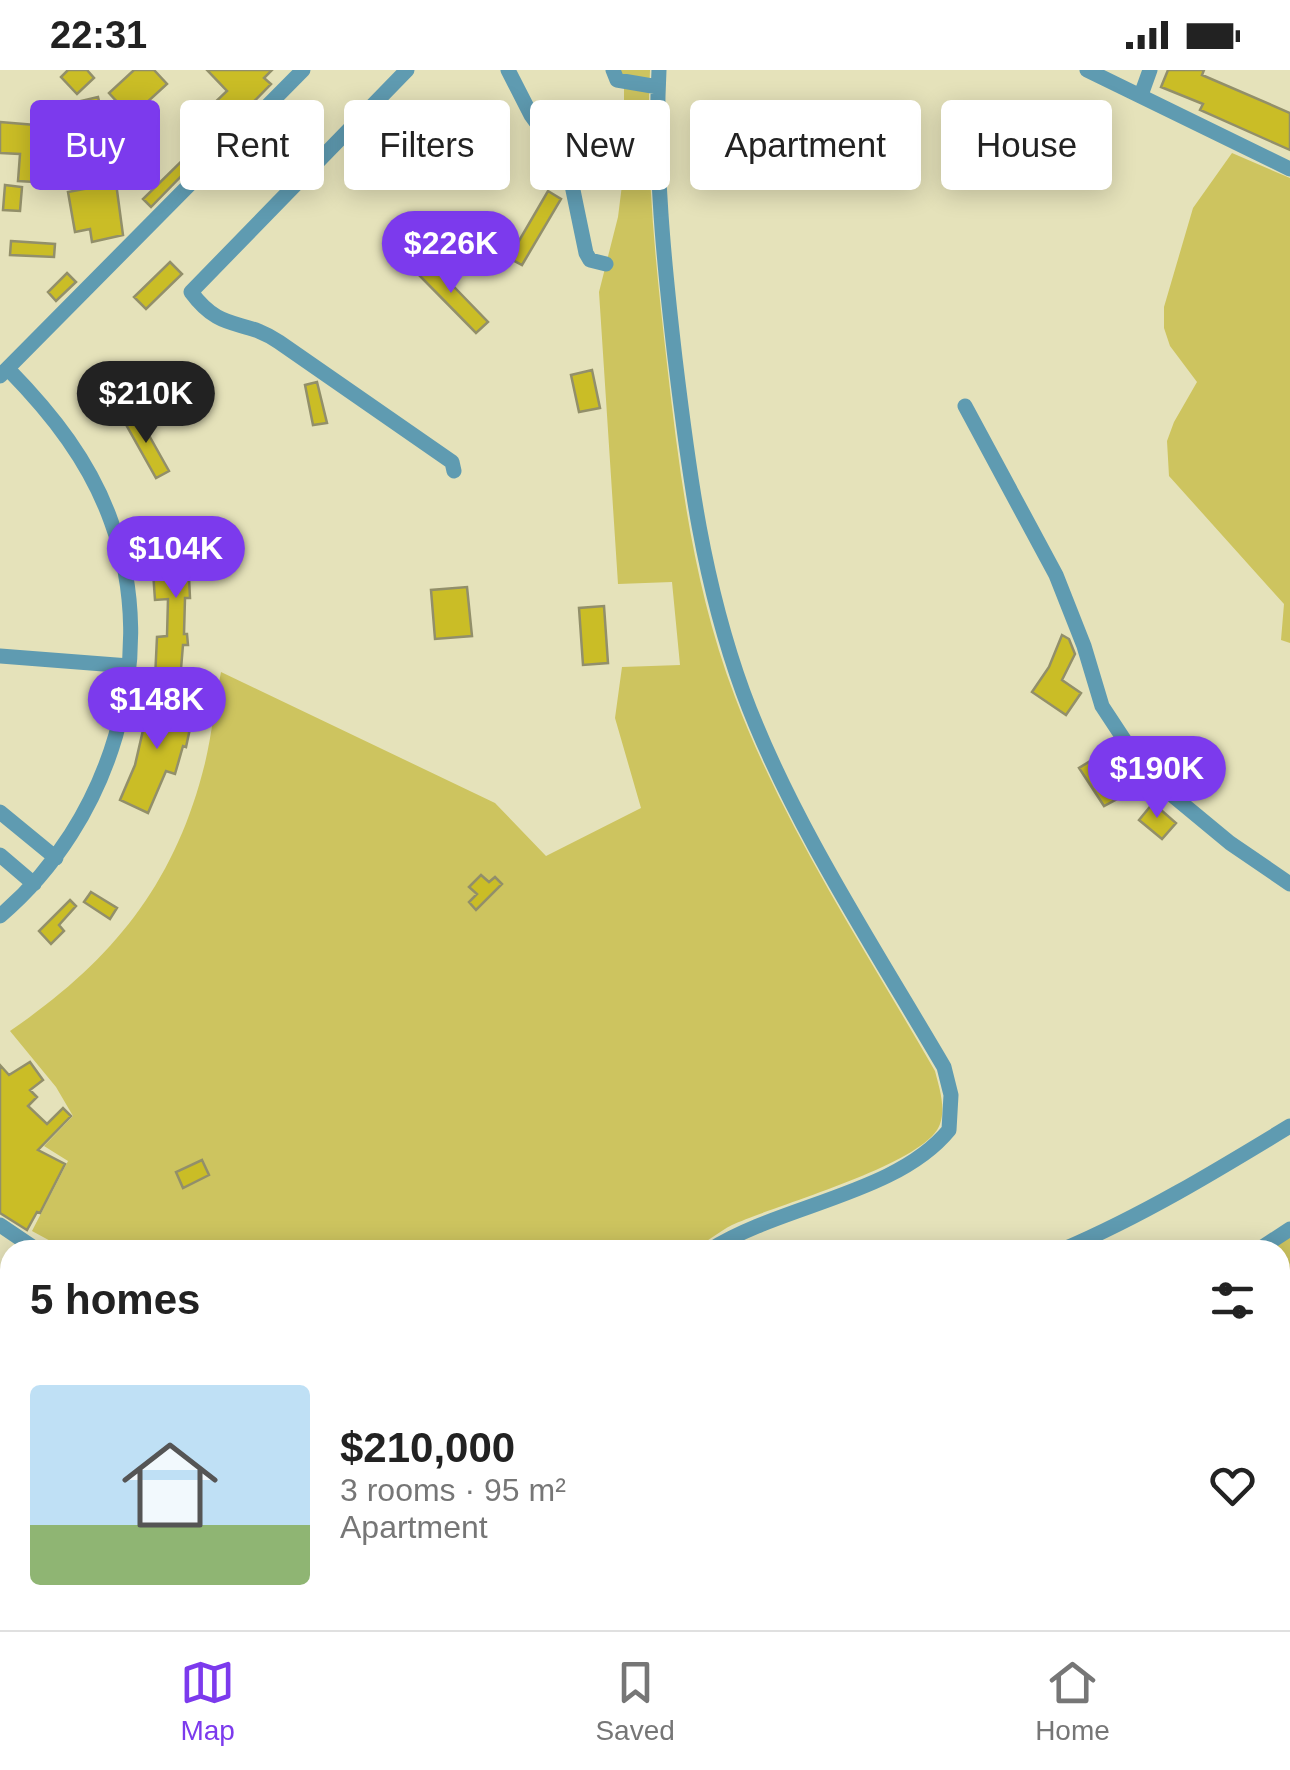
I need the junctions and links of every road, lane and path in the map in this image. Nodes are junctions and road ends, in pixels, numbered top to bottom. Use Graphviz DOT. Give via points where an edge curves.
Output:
graph roads {
  1 [pos="303,70"];
  2 [pos="407,70"];
  3 [pos="508,70"];
  4 [pos="613,70"];
  5 [pos="659,70"];
  6 [pos="1087,70"];
  7 [pos="1150,70"];
  8 [pos="658,87"];
  9 [pos="1141,95"];
  10 [pos="1290,170"];
  11 [pos="606,264"];
  12 [pos="5,373"];
  13 [pos="965,406"];
  14 [pos="454,472"];
  15 [pos="0,656"];
  16 [pos="129,666"];
  17 [pos="0,812"];
  18 [pos="0,855"];
  19 [pos="56,858"];
  20 [pos="34,884"];
  21 [pos="1290,884"];
  22 [pos="0,916"];
  23 [pos="1290,1126"];
  24 [pos="0,1225"];
  25 [pos="22,1240"];
  26 [pos="725,1240"];
  27 [pos="1086,1240"];
  1 -- 12 [label="street"];
  2 -- 14 [label="street" via="191,292 228,324 259,328 452,462"];
  3 -- 11 [label="street" via="568,166 586,253"];
  4 -- 8 [label="street" via="624,83"];
  5 -- 8 [label="street"];
  6 -- 9 [label="street"];
  7 -- 9 [label="street"];
  8 -- 26 [label="street" via="662,242 690,477 714,603 782,784 944,1067 951,1095 949,1130 920,1157"];
  9 -- 10 [label="street"];
  12 -- 16 [label="street" via="49,411 112,521 126,582"];
  13 -- 21 [label="street" via="1048,559 1102,706 1127,744 1187,807"];
  15 -- 16 [label="street"];
  16 -- 19 [label="street" via="103,774"];
  17 -- 19 [label="street"];
  18 -- 20 [label="street"];
  19 -- 20 [label="street"];
  20 -- 22 [label="street"];
  23 -- 27 [label="street"];
  24 -- 25 [label="street"];
}
